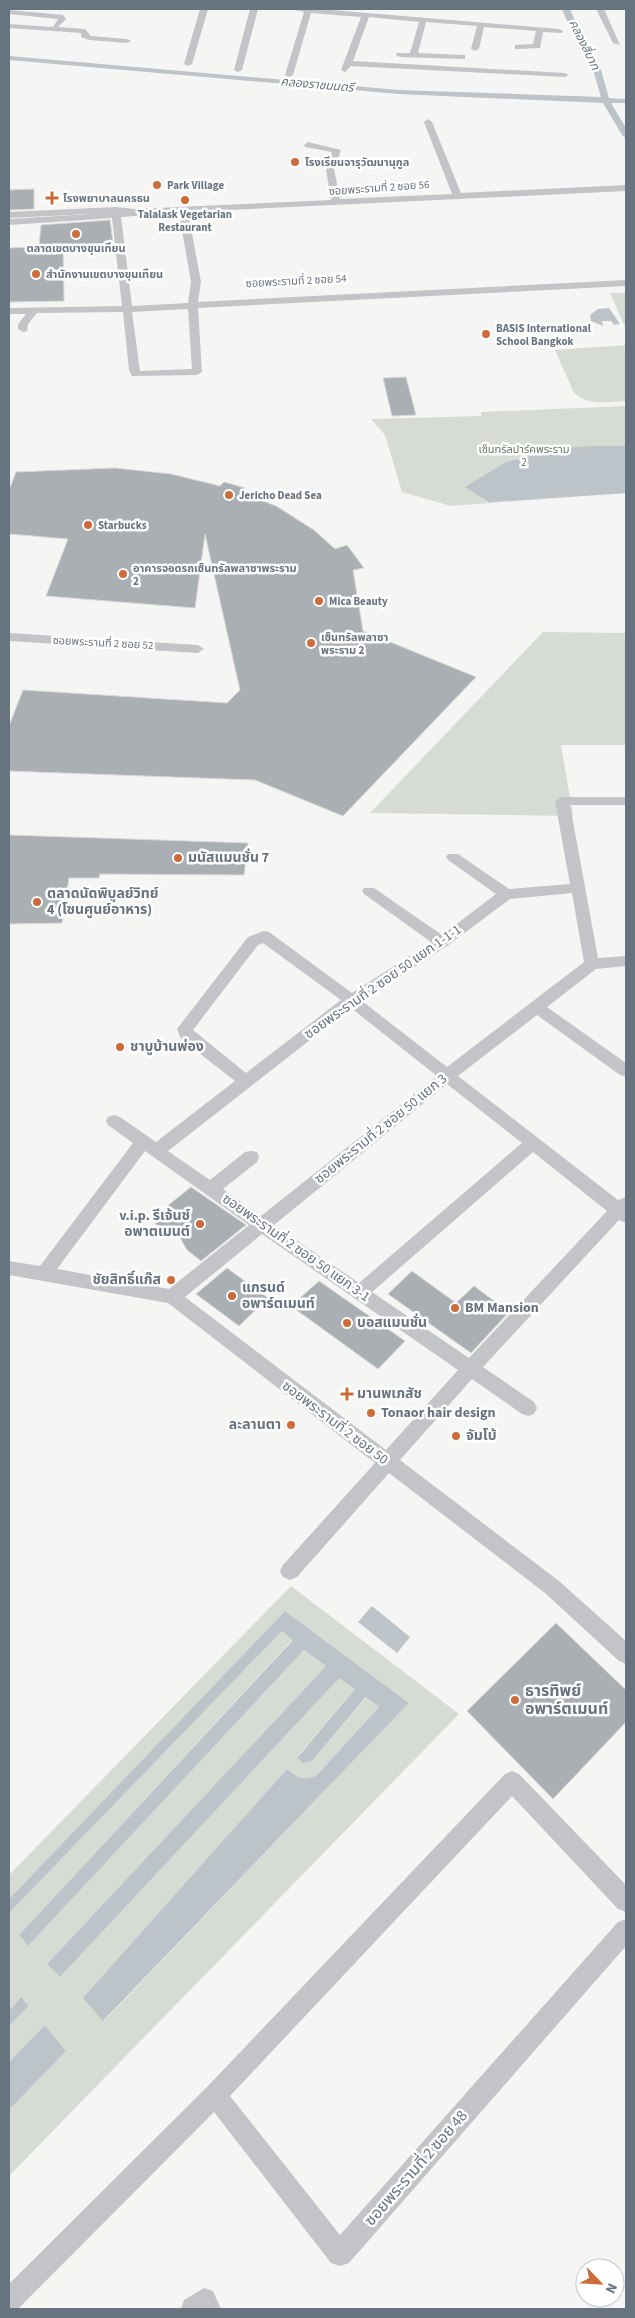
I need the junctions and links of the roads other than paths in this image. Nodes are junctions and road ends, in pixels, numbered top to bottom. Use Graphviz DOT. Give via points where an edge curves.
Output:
graph roads {
  1 [pos="204,9"];
  2 [pos="254,9"];
  3 [pos="295,9"];
  4 [pos="600,9"];
  5 [pos="308,11"];
  6 [pos="9,12"];
  7 [pos="366,15"];
  8 [pos="423,20"];
  9 [pos="481,24"];
  10 [pos="56,25"];
  11 [pos="9,26"];
  12 [pos="540,29"];
  13 [pos="85,31"];
  14 [pos="559,31"];
  15 [pos="127,41"];
  16 [pos="617,44"];
  17 [pos="518,47"];
  18 [pos="475,49"];
  19 [pos="387,54"];
  20 [pos="413,55"];
  21 [pos="462,57"];
  22 [pos="188,64"];
  23 [pos="238,70"];
  24 [pos="289,75"];
  25 [pos="565,75"];
  26 [pos="428,122"];
  27 [pos="308,146"];
  28 [pos="626,188"];
  29 [pos="457,194"];
  30 [pos="336,203"];
  31 [pos="183,209"];
  32 [pos="116,213"];
  33 [pos="9,216"];
  34 [pos="9,222"];
  35 [pos="626,283"];
  36 [pos="194,302"];
  37 [pos="9,305"];
  38 [pos="126,306"];
  39 [pos="9,311"];
  40 [pos="34,311"];
  41 [pos="23,329"];
  42 [pos="9,637"];
  43 [pos="198,649"];
  44 [pos="626,800"];
  45 [pos="453,858"];
  46 [pos="579,888"];
  47 [pos="369,891"];
  48 [pos="506,894"];
  49 [pos="442,942"];
  50 [pos="626,961"];
  51 [pos="592,964"];
  52 [pos="352,1000"];
  53 [pos="537,1008"];
  54 [pos="626,1071"];
  55 [pos="447,1076"];
  56 [pos="246,1081"];
  57 [pos="114,1121"];
  58 [pos="534,1142"];
  59 [pos="150,1146"];
  60 [pos="251,1157"];
  61 [pos="211,1189"];
  62 [pos="624,1209"];
  63 [pos="261,1225"];
  64 [pos="9,1268"];
  65 [pos="44,1274"];
  66 [pos="359,1293"];
  67 [pos="172,1297"];
  68 [pos="470,1369"];
  69 [pos="528,1408"];
  70 [pos="386,1461"];
  71 [pos="290,1571"];
  72 [pos="626,1654"];
  73 [pos="626,1901"];
  74 [pos="626,1930"];
  75 [pos="214,2095"];
  76 [pos="9,2301"];
  77 [pos="193,2309"];
  78 [pos="209,2309"];
  1 -- 22 [label="street"];
  2 -- 23 [label="street"];
  3 -- 5 [label="street"];
  4 -- 16 [label="street"];
  5 -- 7 [label="street"];
  5 -- 24 [label="street"];
  6 -- 10 [label="street" via="60,17 62,19"];
  7 -- 8 [label="street"];
  7 -- 25 [label="street" via="357,52 347,67"];
  8 -- 9 [label="street"];
  8 -- 20 [label="street"];
  9 -- 12 [label="street"];
  9 -- 18 [label="street"];
  11 -- 13 [label="street"];
  12 -- 14 [label="street"];
  12 -- 17 [label="street" via="537,46"];
  13 -- 15 [label="street" via="84,35 89,38"];
  19 -- 20 [label="street"];
  20 -- 21 [label="street"];
  26 -- 29 [label="street"];
  27 -- 30 [label="street" via="337,150 330,169"];
  28 -- 29 [label="street, ซอยพระรามที่ 2 ซอย 56"];
  29 -- 30 [label="street, ซอยพระรามที่ 2 ซอย 56"];
  30 -- 31 [label="street, ซอยพระรามที่ 2 ซอย 56"];
  31 -- 32 [label="street, ซอยพระรามที่ 2 ซอย 56"];
  31 -- 36 [label="street" via="196,282"];
  32 -- 33 [label="street, ซอยพระรามที่ 2 ซอย 56"];
  32 -- 34 [label="street, ซอยพระรามที่ 2 ซอย 56"];
  32 -- 38 [label="street"];
  35 -- 36 [label="street, ซอยพระรามที่ 2 ซอย 54"];
  36 -- 38 [label="street, ซอยพระรามที่ 2 ซอย 54"];
  36 -- 38 [label="street" via="197,372 148,375 136,374 134,370"];
  37 -- 38 [label="street, ซอยพระรามที่ 2 ซอย 54"];
  38 -- 40 [label="street, ซอยพระรามที่ 2 ซอย 54"];
  39 -- 40 [label="street, ซอยพระรามที่ 2 ซอย 54"];
  40 -- 41 [label="street" via="23,324"];
  42 -- 43 [label="street, ซอยพระรามที่ 2 ซอย 52"];
  44 -- 46 [label="street" via="562,800"];
  45 -- 48 [label="street"];
  46 -- 48 [label="street"];
  46 -- 51 [label="street"];
  47 -- 49 [label="street"];
  48 -- 49 [label="street, ซอยพระรามที่ 2 ซอย 50 แยก 1-1-1"];
  49 -- 52 [label="street, ซอยพระรามที่ 2 ซอย 50 แยก 1-1-1"];
  50 -- 51 [label="street"];
  51 -- 53 [label="street, ซอยพระรามที่ 2 ซอย 50 แยก 3"];
  52 -- 55 [label="street"];
  52 -- 56 [label="street, ซอยพระรามที่ 2 ซอย 50 แยก 1-1-1"];
  52 -- 56 [label="street" via="269,938 257,938 185,1029 186,1035"];
  53 -- 54 [label="street"];
  53 -- 55 [label="street, ซอยพระรามที่ 2 ซอย 50 แยก 3"];
  55 -- 58 [label="street"];
  55 -- 63 [label="street, ซอยพระรามที่ 2 ซอย 50 แยก 3"];
  56 -- 59 [label="street, ซอยพระรามที่ 2 ซอย 50 แยก 1-1-1"];
  57 -- 59 [label="street, ซอยพระรามที่ 2 ซอย 50 แยก 3-1"];
  58 -- 62 [label="street"];
  58 -- 66 [label="street"];
  59 -- 61 [label="street, ซอยพระรามที่ 2 ซอย 50 แยก 3-1"];
  59 -- 65 [label="street, ซอยพระรามที่ 2 ซอย 50 แยก 1-1-1"];
  60 -- 61 [label="street"];
  61 -- 63 [label="street, ซอยพระรามที่ 2 ซอย 50 แยก 3-1"];
  62 -- 68 [label="street"];
  63 -- 66 [label="street, ซอยพระรามที่ 2 ซอย 50 แยก 3-1"];
  63 -- 67 [label="street, ซอยพระรามที่ 2 ซอย 50 แยก 3"];
  64 -- 65 [label="street, ซอยพระรามที่ 2 ซอย 50"];
  65 -- 67 [label="street, ซอยพระรามที่ 2 ซอย 50"];
  66 -- 68 [label="street, ซอยพระรามที่ 2 ซอย 50 แยก 3-1"];
  67 -- 70 [label="street, ซอยพระรามที่ 2 ซอย 50"];
  68 -- 69 [label="street, ซอยพระรามที่ 2 ซอย 50 แยก 3-1"];
  68 -- 70 [label="street"];
  70 -- 71 [label="street"];
  70 -- 72 [label="street, ซอยพระรามที่ 2 ซอย 50" via="552,1587"];
  73 -- 75 [label="street" via="512,1781"];
  74 -- 75 [label="street, ซอยพระรามที่ 2 ซอย 48" via="340,2254"];
  75 -- 76 [label="street"];
  77 -- 78 [label="street" via="204,2300"];
}
